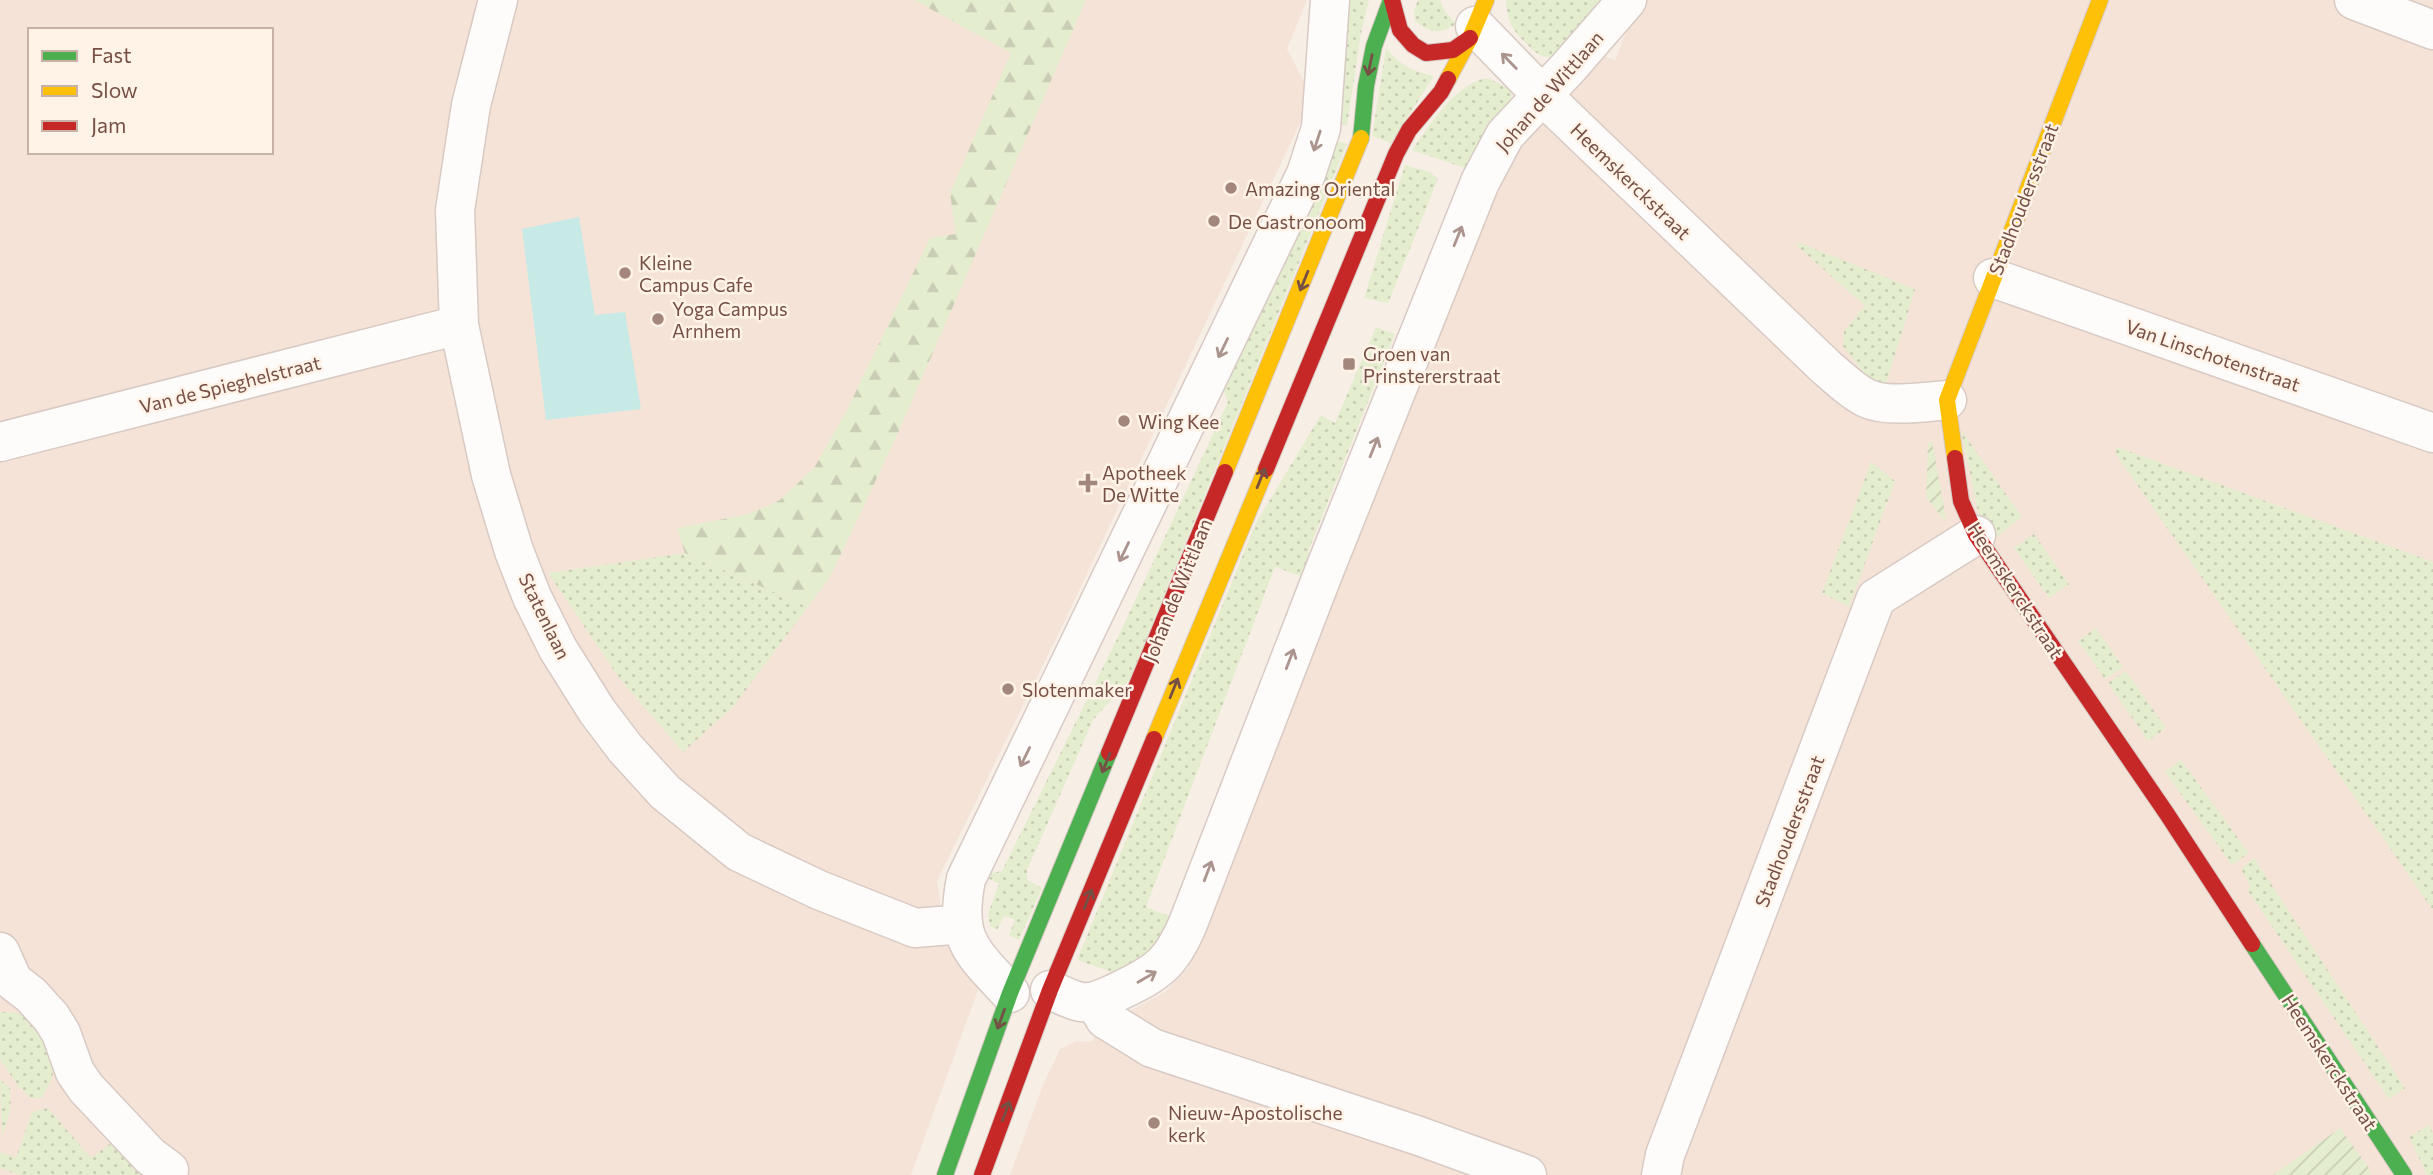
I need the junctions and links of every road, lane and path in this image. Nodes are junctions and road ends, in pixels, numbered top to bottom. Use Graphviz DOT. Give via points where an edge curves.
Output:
graph roads {
  1 [pos="498,0"];
  2 [pos="1330,0"];
  3 [pos="1391,0"];
  4 [pos="1627,0"];
  5 [pos="2100,0"];
  6 [pos="2354,0"];
  7 [pos="1477,21"];
  8 [pos="2433,30"];
  9 [pos="1542,96"];
  10 [pos="1993,278"];
  11 [pos="459,326"];
  12 [pos="1947,400"];
  13 [pos="2433,433"];
  14 [pos="0,442"];
  15 [pos="1976,535"];
  16 [pos="963,924"];
  17 [pos="0,952"];
  18 [pos="1050,990"];
  19 [pos="1010,993"];
  20 [pos="1095,1002"];
  21 [pos="168,1175"];
  22 [pos="944,1175"];
  23 [pos="982,1175"];
  24 [pos="1527,1175"];
  25 [pos="1661,1175"];
  26 [pos="2404,1175"];
  1 -- 11 [label="street, Statenlaan" via="471,105 455,210"];
  2 -- 16 [label="street, one-way" via="1321,128 1306,174 966,879"];
  3 -- 7 [label="main road" via="1400,30 1426,52 1452,50"];
  3 -- 19 [label="main road, Johan de Wittlaan, one-way" via="1374,46 1361,142"];
  4 -- 9 [label="street, Johan de Wittlaan"];
  5 -- 10 [label="main road, Stadhoudersstraat"];
  6 -- 8 [label="street"];
  9 -- 7 [label="street, Heemskerckstraat, one-way"];
  18 -- 7 [label="main road, Johan de Wittlaan, one-way" via="1396,155 1409,130 1441,92"];
  9 -- 12 [label="street, Heemskerckstraat" via="1857,392 1879,402"];
  20 -- 9 [label="street, Johan de Wittlaan, one-way" via="1158,971 1183,935 1480,182 1506,135"];
  10 -- 12 [label="main road, Stadhoudersstraat"];
  10 -- 13 [label="street, Van Linschotenstraat"];
  11 -- 14 [label="street, Van de Spieghelstraat"];
  11 -- 16 [label="street, Statenlaan" via="491,475 532,597 558,649 625,748 666,792 739,852 915,928"];
  12 -- 15 [label="main road, Heemskerckstraat" via="1961,501"];
  15 -- 25 [label="street, Stadhoudersstraat" via="1876,598"];
  15 -- 26 [label="main road, Heemskerckstraat" via="2175,825"];
  16 -- 19 [label="street" via="974,953"];
  17 -- 21 [label="street" via="13,981 51,1017 86,1088 169,1170"];
  18 -- 20 [label="street"];
  23 -- 18 [label="main road, Johan de Wittlaan, one-way"];
  19 -- 22 [label="main road, Johan de Wittlaan, one-way"];
  20 -- 24 [label="street" via="1105,1019 1152,1048"];
}
